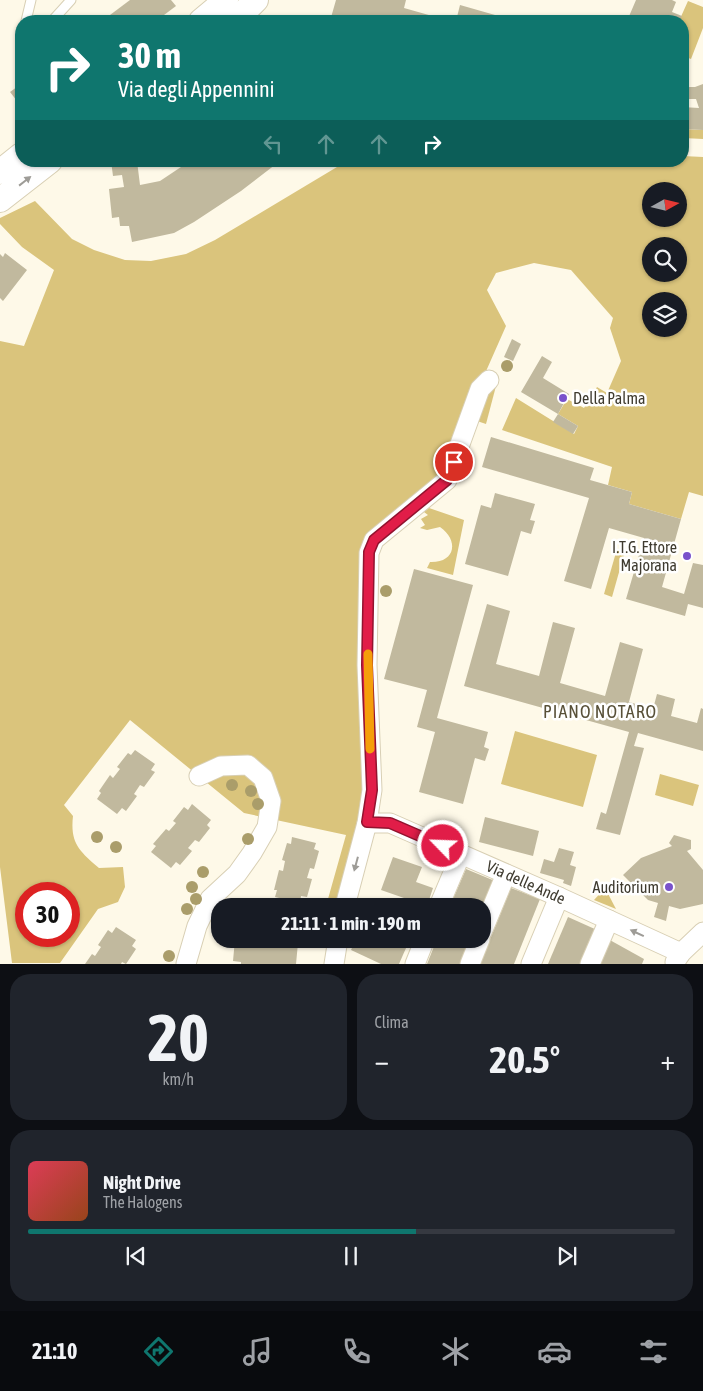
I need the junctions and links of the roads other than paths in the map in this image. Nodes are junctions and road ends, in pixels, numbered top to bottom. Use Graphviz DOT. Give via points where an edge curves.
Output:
graph roads {
  1 [pos="31,0"];
  2 [pos="71,0"];
  3 [pos="256,0"];
  4 [pos="225,6"];
  5 [pos="27,15"];
  6 [pos="57,15"];
  7 [pos="211,15"];
  8 [pos="15,159"];
  9 [pos="42,167"];
  10 [pos="0,172"];
  11 [pos="0,200"];
  12 [pos="489,380"];
  13 [pos="199,776"];
  14 [pos="367,822"];
  15 [pos="460,854"];
  16 [pos="506,874"];
  17 [pos="559,897"];
  18 [pos="347,898"];
  19 [pos="442,898"];
  20 [pos="491,910"];
  21 [pos="609,920"];
  22 [pos="703,932"];
  23 [pos="337,948"];
  24 [pos="421,948"];
  25 [pos="476,948"];
  26 [pos="677,958"];
  27 [pos="186,964"];
  28 [pos="334,964"];
  29 [pos="415,964"];
  30 [pos="470,964"];
  31 [pos="531,964"];
  32 [pos="590,964"];
  1 -- 5 [label="lane"];
  2 -- 6 [label="lane"];
  3 -- 4 [label="street"];
  4 -- 7 [label="street"];
  8 -- 10 [label="street"];
  11 -- 9 [label="street, one-way"];
  12 -- 14 [label="street" via="480,389 447,480 374,540 369,552 367,665 372,790"];
  13 -- 27 [label="street" via="222,766 248,765 263,778 271,801 268,827 237,874 210,899 197,926"];
  14 -- 15 [label="street, Via delle Ande" via="390,823"];
  14 -- 18 [label="street, one-way"];
  15 -- 16 [label="street, Via delle Ande"];
  15 -- 19 [label="street"];
  16 -- 17 [label="street, Via delle Ande"];
  16 -- 20 [label="street"];
  17 -- 21 [label="street, Via delle Ande"];
  17 -- 31 [label="street"];
  26 -- 21 [label="street, Via delle Ande, one-way"];
  21 -- 32 [label="street"];
  22 -- 26 [label="street"];
  23 -- 28 [label="street"];
  24 -- 29 [label="street"];
  25 -- 30 [label="street"];
}
